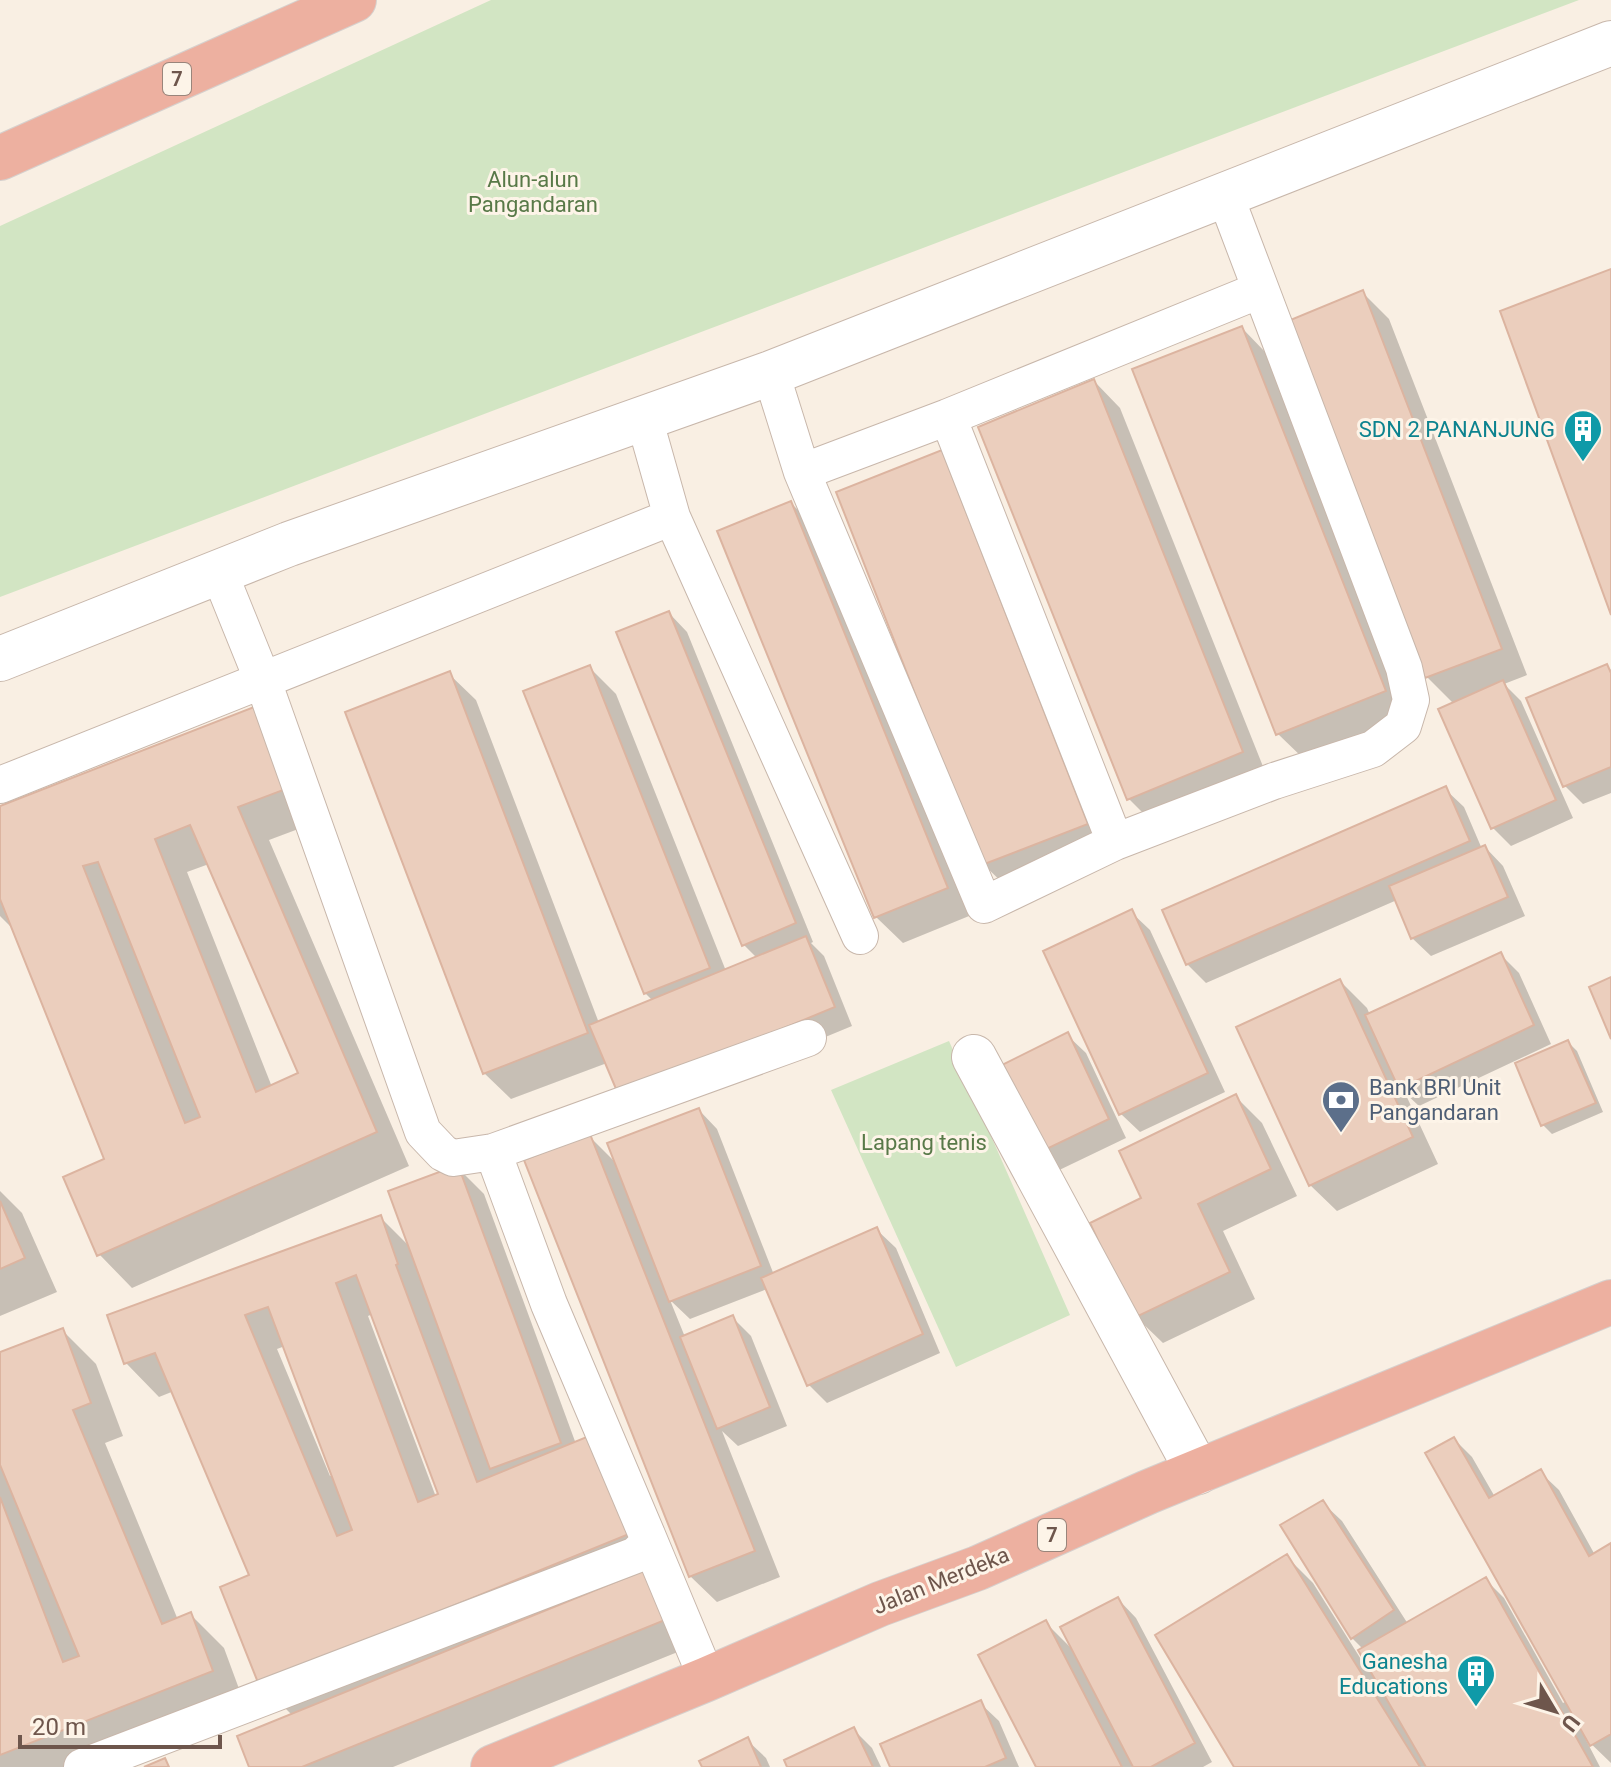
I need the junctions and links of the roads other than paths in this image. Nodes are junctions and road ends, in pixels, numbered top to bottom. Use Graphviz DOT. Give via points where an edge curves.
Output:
graph roads {
  1 [pos="354,0"];
  2 [pos="1611,43"];
  3 [pos="0,158"];
  4 [pos="1225,195"];
  5 [pos="1260,290"];
  6 [pos="771,373"];
  7 [pos="948,417"];
  8 [pos="644,418"];
  9 [pos="802,472"];
  10 [pos="672,517"];
  11 [pos="219,572"];
  12 [pos="0,659"];
  13 [pos="263,681"];
  14 [pos="0,785"];
  15 [pos="1115,842"];
  16 [pos="860,936"];
  17 [pos="808,1038"];
  18 [pos="974,1057"];
  19 [pos="493,1152"];
  20 [pos="1611,1302"];
  21 [pos="1198,1472"];
  22 [pos="647,1535"];
  23 [pos="707,1679"];
  24 [pos="82,1767"];
  25 [pos="493,1767"];
  1 -- 3 [label="highway, 7"];
  2 -- 4 [label="street"];
  4 -- 5 [label="lane"];
  4 -- 6 [label="street"];
  5 -- 7 [label="lane"];
  5 -- 15 [label="lane" via="1404,668 1411,700 1403,726 1373,749"];
  6 -- 8 [label="street"];
  6 -- 9 [label="lane"];
  7 -- 9 [label="lane"];
  7 -- 15 [label="lane"];
  8 -- 10 [label="lane"];
  8 -- 11 [label="street"];
  9 -- 15 [label="lane" via="984,905"];
  10 -- 13 [label="lane"];
  10 -- 16 [label="lane"];
  11 -- 12 [label="street"];
  11 -- 13 [label="lane"];
  13 -- 14 [label="lane"];
  13 -- 19 [label="lane" via="423,1132 453,1158"];
  17 -- 19 [label="lane"];
  18 -- 21 [label="street"];
  19 -- 22 [label="lane" via="549,1304"];
  20 -- 21 [label="highway, Jalan Merdeka / 7"];
  21 -- 23 [label="highway, Jalan Merdeka / 7"];
  22 -- 23 [label="lane"];
  22 -- 24 [label="lane" via="636,1555"];
  23 -- 25 [label="highway, Jalan Merdeka / 7"];
}
